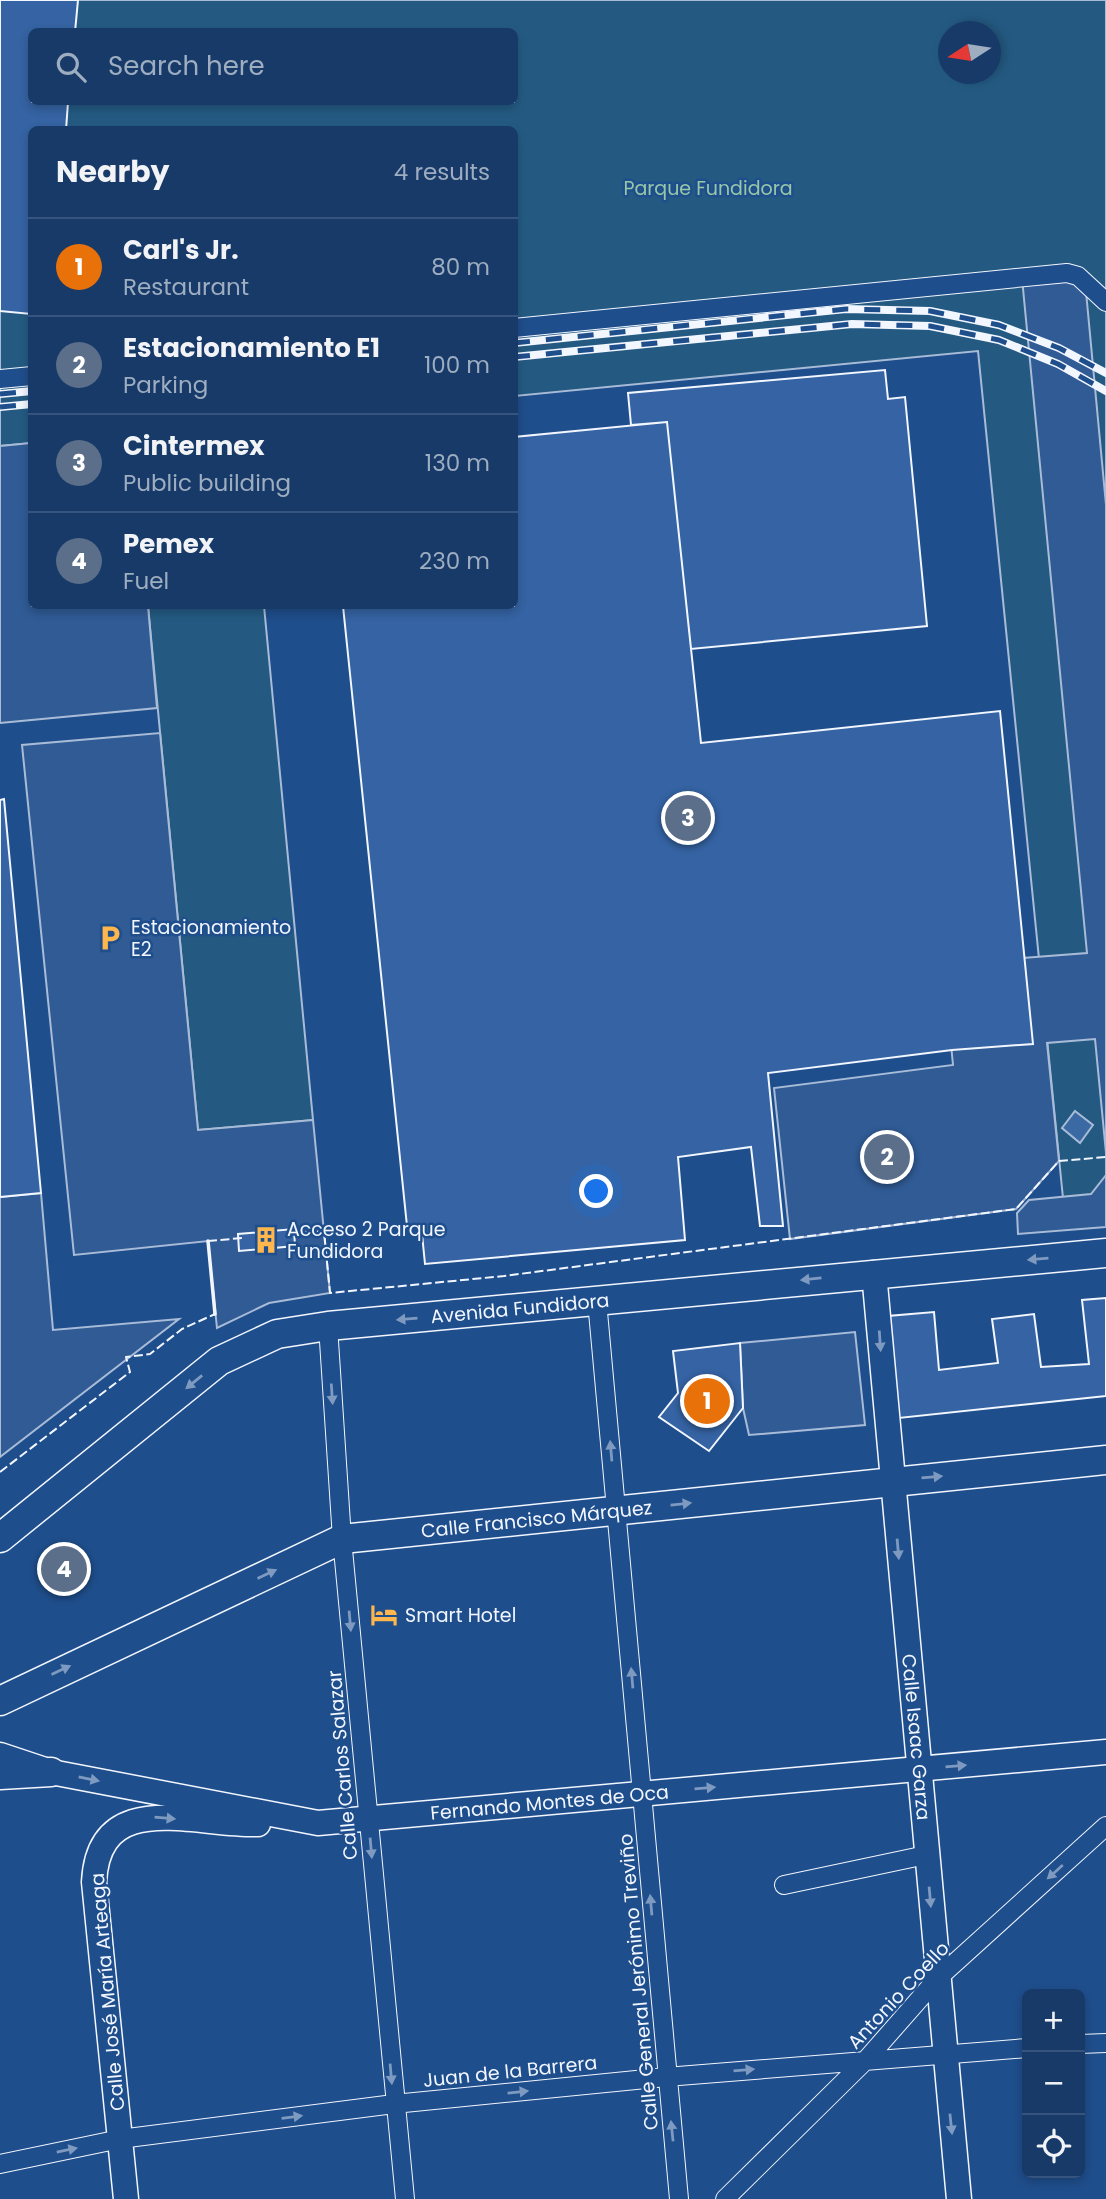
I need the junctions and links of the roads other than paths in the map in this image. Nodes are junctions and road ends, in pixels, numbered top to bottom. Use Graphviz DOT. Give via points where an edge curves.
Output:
graph roads {
  1 [pos="1106,302"];
  2 [pos="518,328"];
  3 [pos="28,376"];
  4 [pos="0,379"];
  5 [pos="1106,1253"];
  6 [pos="874,1273"];
  7 [pos="597,1301"];
  8 [pos="328,1326"];
  9 [pos="1106,1460"];
  10 [pos="892,1481"];
  11 [pos="617,1510"];
  12 [pos="0,1538"];
  13 [pos="342,1539"];
  14 [pos="0,1701"];
  15 [pos="1106,1752"];
  16 [pos="0,1755"];
  17 [pos="918,1769"];
  18 [pos="51,1772"];
  19 [pos="0,1775"];
  20 [pos="642,1794"];
  21 [pos="368,1819"];
  22 [pos="318,1823"];
  23 [pos="1106,1826"];
  24 [pos="926,1855"];
  25 [pos="784,1885"];
  26 [pos="937,1979"];
  27 [pos="1106,2043"];
  28 [pos="1085,2044"];
  29 [pos="1022,2048"];
  30 [pos="944,2053"];
  31 [pos="865,2061"];
  32 [pos="666,2077"];
  33 [pos="394,2104"];
  34 [pos="120,2139"];
  35 [pos="0,2164"];
  36 [pos="126,2199"];
  37 [pos="405,2199"];
  38 [pos="679,2199"];
  39 [pos="725,2199"];
  40 [pos="959,2199"];
  1 -- 2 [label="street" via="1078,275 1068,273"];
  3 -- 4 [label="street"];
  5 -- 6 [label="main road, Avenida Fundidora, one-way"];
  6 -- 7 [label="main road, Avenida Fundidora, one-way"];
  6 -- 10 [label="street, Calle Isaac Garza, one-way"];
  7 -- 8 [label="main road, Avenida Fundidora, one-way"];
  11 -- 7 [label="street, Calle General Jerónimo Treviño, one-way"];
  8 -- 12 [label="main road, Avenida Fundidora, one-way" via="277,1334 219,1361"];
  8 -- 13 [label="street, Calle Carlos Salazar, one-way"];
  10 -- 9 [label="main road, Calle Francisco Márquez, one-way"];
  11 -- 10 [label="main road, Calle Francisco Márquez, one-way"];
  10 -- 17 [label="street, Calle Isaac Garza, one-way"];
  11 -- 13 [label="main road, Calle Francisco Márquez"];
  20 -- 11 [label="street, Calle General Jerónimo Treviño, one-way"];
  14 -- 13 [label="main road, Calle Francisco Márquez, one-way"];
  13 -- 21 [label="street, Calle Carlos Salazar, one-way"];
  17 -- 15 [label="street, Fernando Montes de Oca, one-way"];
  16 -- 18 [label="street, Fernando Montes de Oca"];
  20 -- 17 [label="street, Fernando Montes de Oca, one-way"];
  17 -- 24 [label="street, Calle Isaac Garza"];
  18 -- 19 [label="main road"];
  18 -- 22 [label="street, Fernando Montes de Oca, one-way"];
  20 -- 21 [label="street, Fernando Montes de Oca"];
  32 -- 20 [label="street, Calle General Jerónimo Treviño, one-way"];
  21 -- 22 [label="street, Fernando Montes de Oca"];
  21 -- 33 [label="street, Calle Carlos Salazar, one-way"];
  34 -- 22 [label="street, Calle José María Arteaga, one-way" via="94,1882 101,1845 118,1828 151,1817 249,1825"];
  23 -- 26 [label="street, Antonio Coello, one-way"];
  24 -- 25 [label="street"];
  24 -- 26 [label="street, Calle Isaac Garza, one-way"];
  26 -- 30 [label="street, Calle Isaac Garza"];
  26 -- 31 [label="street, Antonio Coello"];
  27 -- 28 [label="street"];
  29 -- 30 [label="street, Juan de la Barrera"];
  30 -- 31 [label="street, Juan de la Barrera"];
  30 -- 40 [label="street, Calle Isaac Garza, one-way"];
  32 -- 31 [label="street, Juan de la Barrera, one-way"];
  31 -- 39 [label="street, Antonio Coello"];
  33 -- 32 [label="street, Juan de la Barrera, one-way"];
  38 -- 32 [label="street, Calle General Jerónimo Treviño, one-way"];
  34 -- 33 [label="street, Juan de la Barrera, one-way"];
  33 -- 37 [label="street, Calle Carlos Salazar"];
  35 -- 34 [label="street, Juan de la Barrera, one-way"];
  34 -- 36 [label="street, Calle José María Arteaga"];
}
